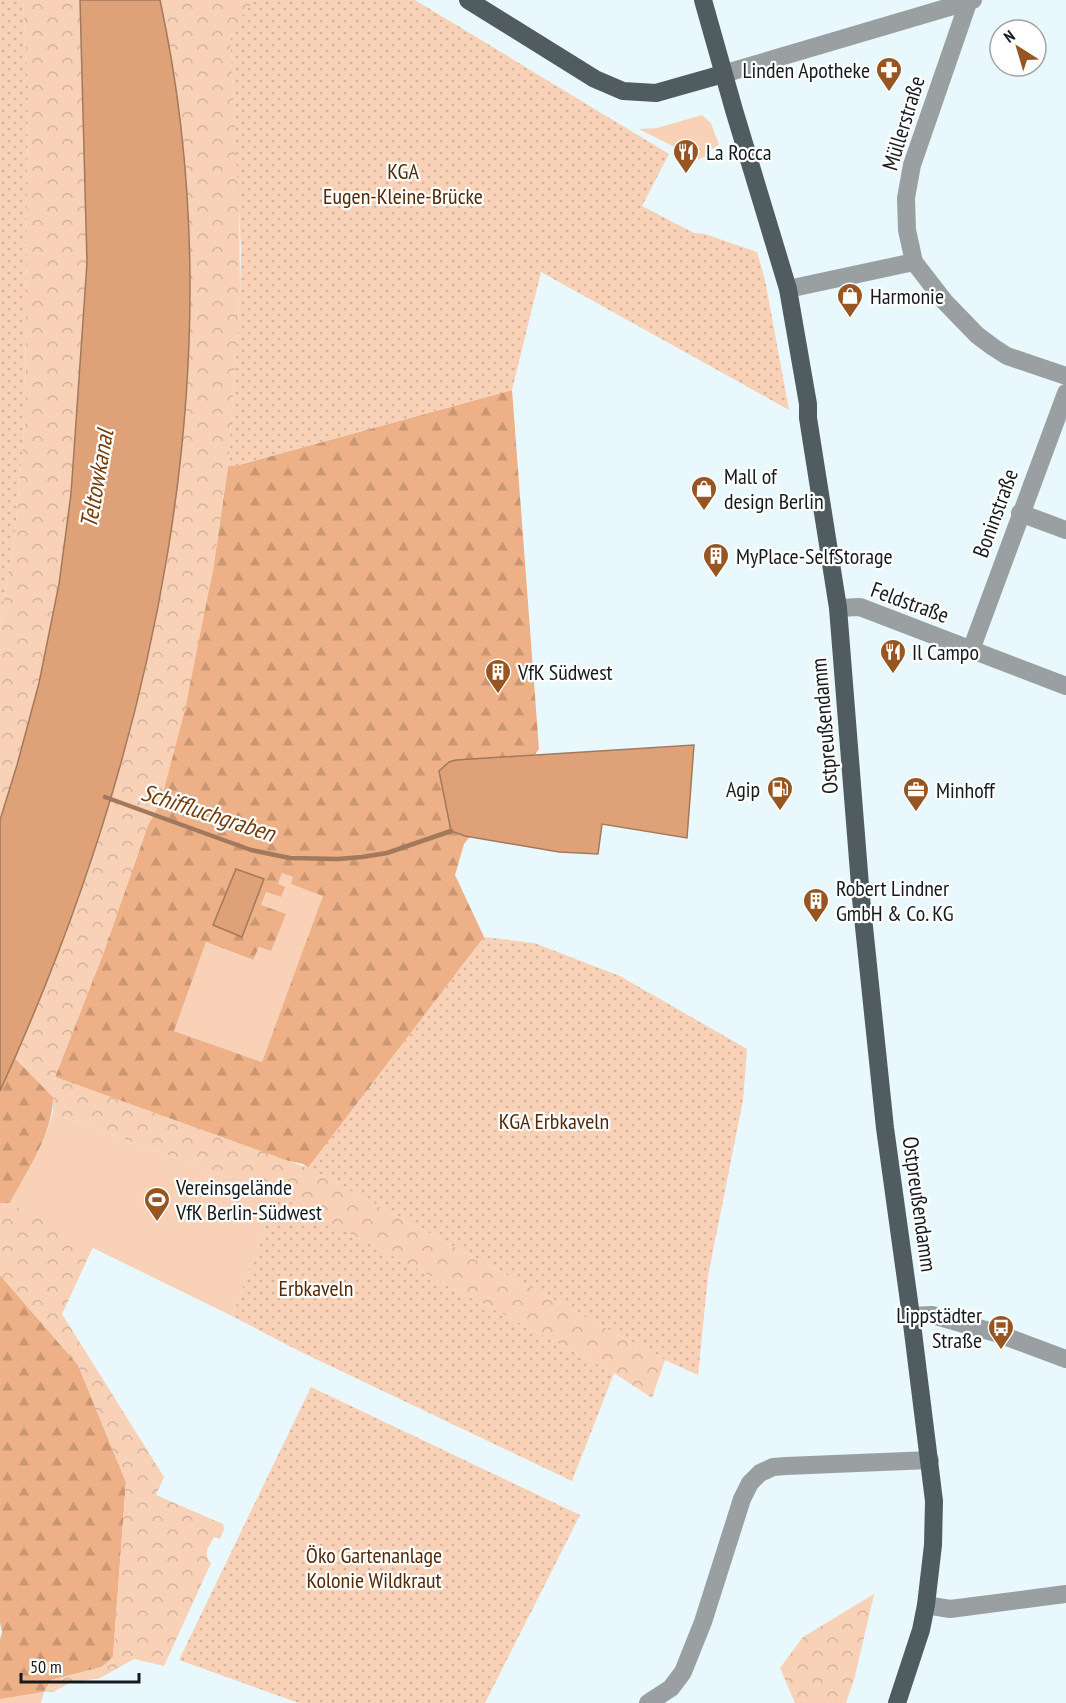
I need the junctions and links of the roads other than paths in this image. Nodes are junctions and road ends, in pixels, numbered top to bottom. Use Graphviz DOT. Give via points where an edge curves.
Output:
graph roads {
  1 [pos="468,0"];
  2 [pos="703,0"];
  3 [pos="970,0"];
  4 [pos="723,74"];
  5 [pos="914,262"];
  6 [pos="788,289"];
  7 [pos="1066,376"];
  8 [pos="1066,393"];
  9 [pos="1020,513"];
  10 [pos="1066,530"];
  11 [pos="838,608"];
  12 [pos="971,650"];
  13 [pos="1066,686"];
  14 [pos="911,1316"];
  15 [pos="1066,1359"];
  16 [pos="930,1460"];
  17 [pos="1066,1594"];
  18 [pos="926,1605"];
  19 [pos="648,1703"];
  20 [pos="897,1703"];
  1 -- 4 [label="main road" via="595,79 623,92 656,93"];
  2 -- 4 [label="main road, Ostpreußendamm"];
  3 -- 4 [label="street"];
  3 -- 5 [label="street, Müllerstraße" via="912,165 906,198"];
  4 -- 6 [label="main road, Ostpreußendamm"];
  5 -- 6 [label="street"];
  5 -- 7 [label="street, Müllerstraße" via="977,335 1007,356"];
  6 -- 11 [label="main road, Ostpreußendamm"];
  8 -- 9 [label="street, Boninstraße"];
  9 -- 10 [label="street"];
  9 -- 12 [label="street, Boninstraße"];
  11 -- 12 [label="street, Feldstraße" via="860,608"];
  11 -- 14 [label="main road, Ostpreußendamm" via="862,907 885,1128"];
  12 -- 13 [label="street, Feldstraße"];
  14 -- 15 [label="street" via="933,1315"];
  14 -- 16 [label="main road, Ostpreußendamm"];
  16 -- 18 [label="main road, Ostpreußendamm" via="933,1534"];
  16 -- 19 [label="street" via="786,1466 760,1473 742,1499 713,1594 683,1672 671,1688"];
  17 -- 18 [label="street" via="950,1609"];
  18 -- 20 [label="main road, Ostpreußendamm"];
}
